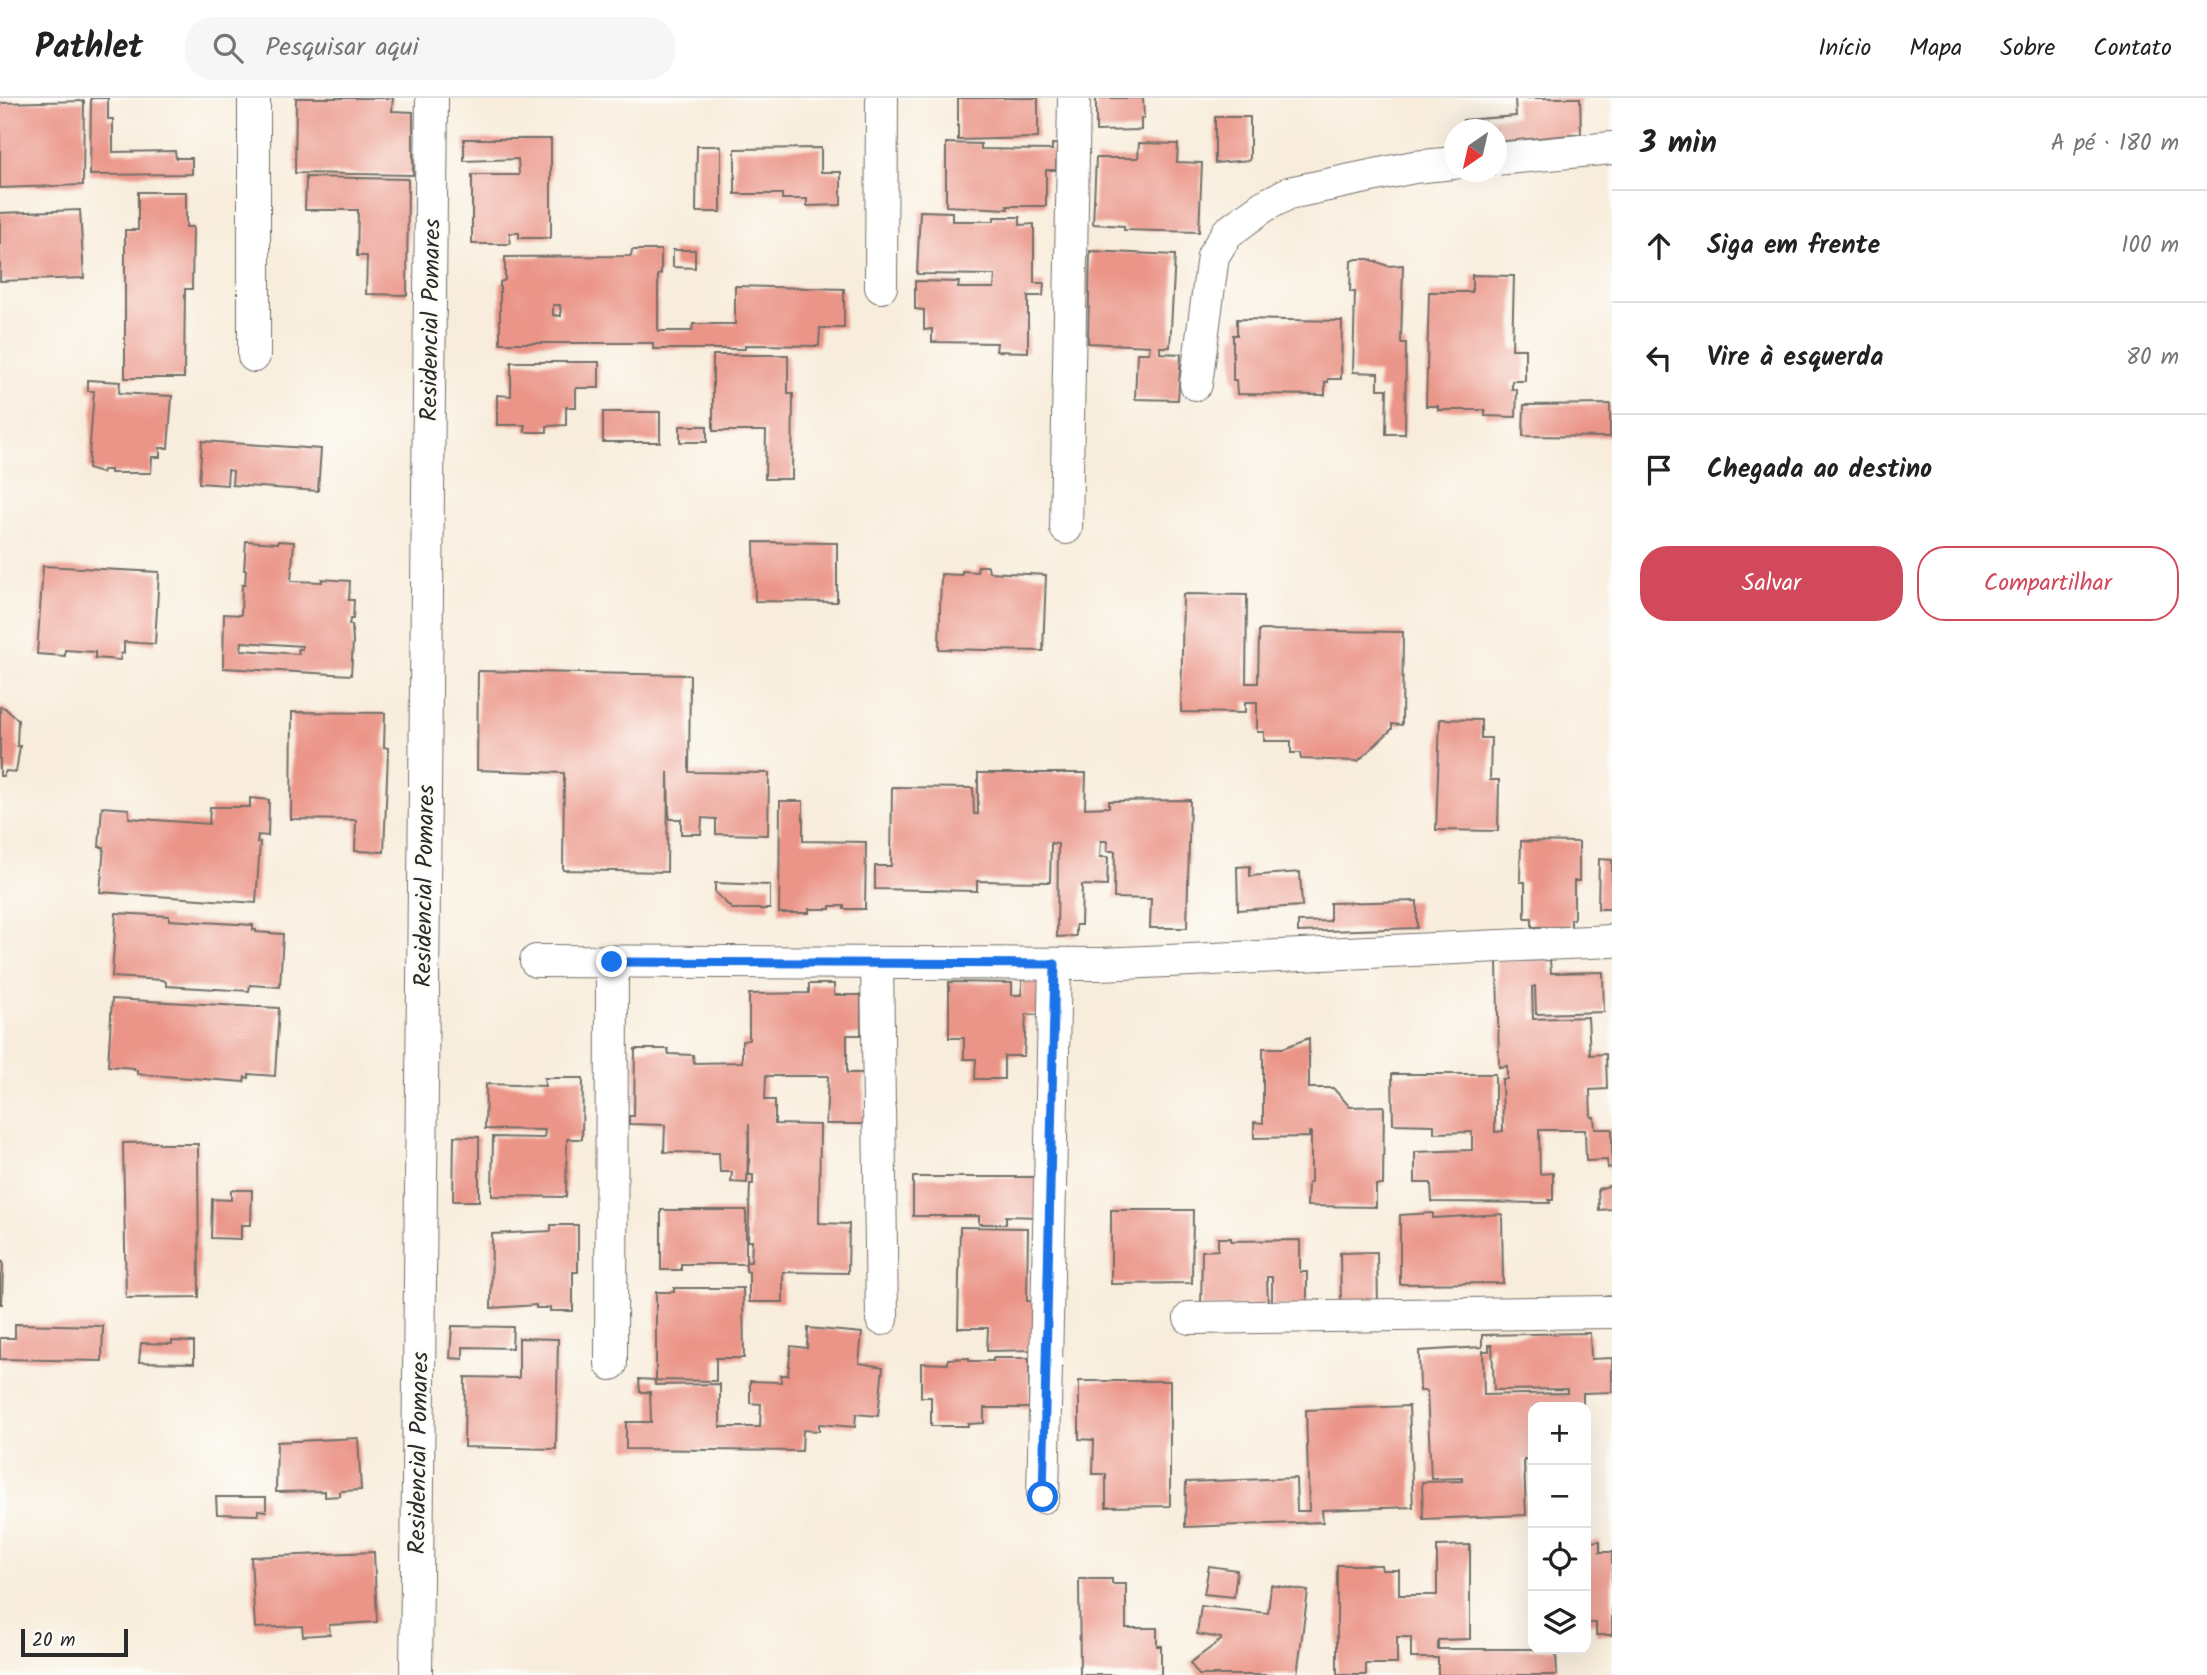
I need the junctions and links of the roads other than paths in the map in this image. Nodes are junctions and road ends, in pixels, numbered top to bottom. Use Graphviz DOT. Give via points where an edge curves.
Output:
graph roads {
  1 [pos="254,98"];
  2 [pos="432,98"];
  3 [pos="882,98"];
  4 [pos="1074,98"];
  5 [pos="1612,148"];
  6 [pos="1507,158"];
  7 [pos="1444,164"];
  8 [pos="881,287"];
  9 [pos="254,356"];
  10 [pos="1196,384"];
  11 [pos="1066,528"];
  12 [pos="1612,941"];
  13 [pos="536,961"];
  14 [pos="612,962"];
  15 [pos="877,963"];
  16 [pos="1055,964"];
  17 [pos="1612,1312"];
  18 [pos="1190,1318"];
  19 [pos="883,1319"];
  20 [pos="611,1364"];
  21 [pos="1043,1497"];
  22 [pos="416,1675"];
  1 -- 9 [label="street"];
  2 -- 22 [label="street, Residencial Pomares"];
  3 -- 8 [label="street"];
  4 -- 11 [label="street"];
  5 -- 6 [label="street"];
  7 -- 10 [label="street" via="1289,193 1227,233 1213,256"];
  12 -- 16 [label="street"];
  13 -- 14 [label="street"];
  14 -- 15 [label="street"];
  14 -- 20 [label="street"];
  15 -- 16 [label="street"];
  15 -- 19 [label="street"];
  16 -- 21 [label="street"];
  17 -- 18 [label="street"];
}
